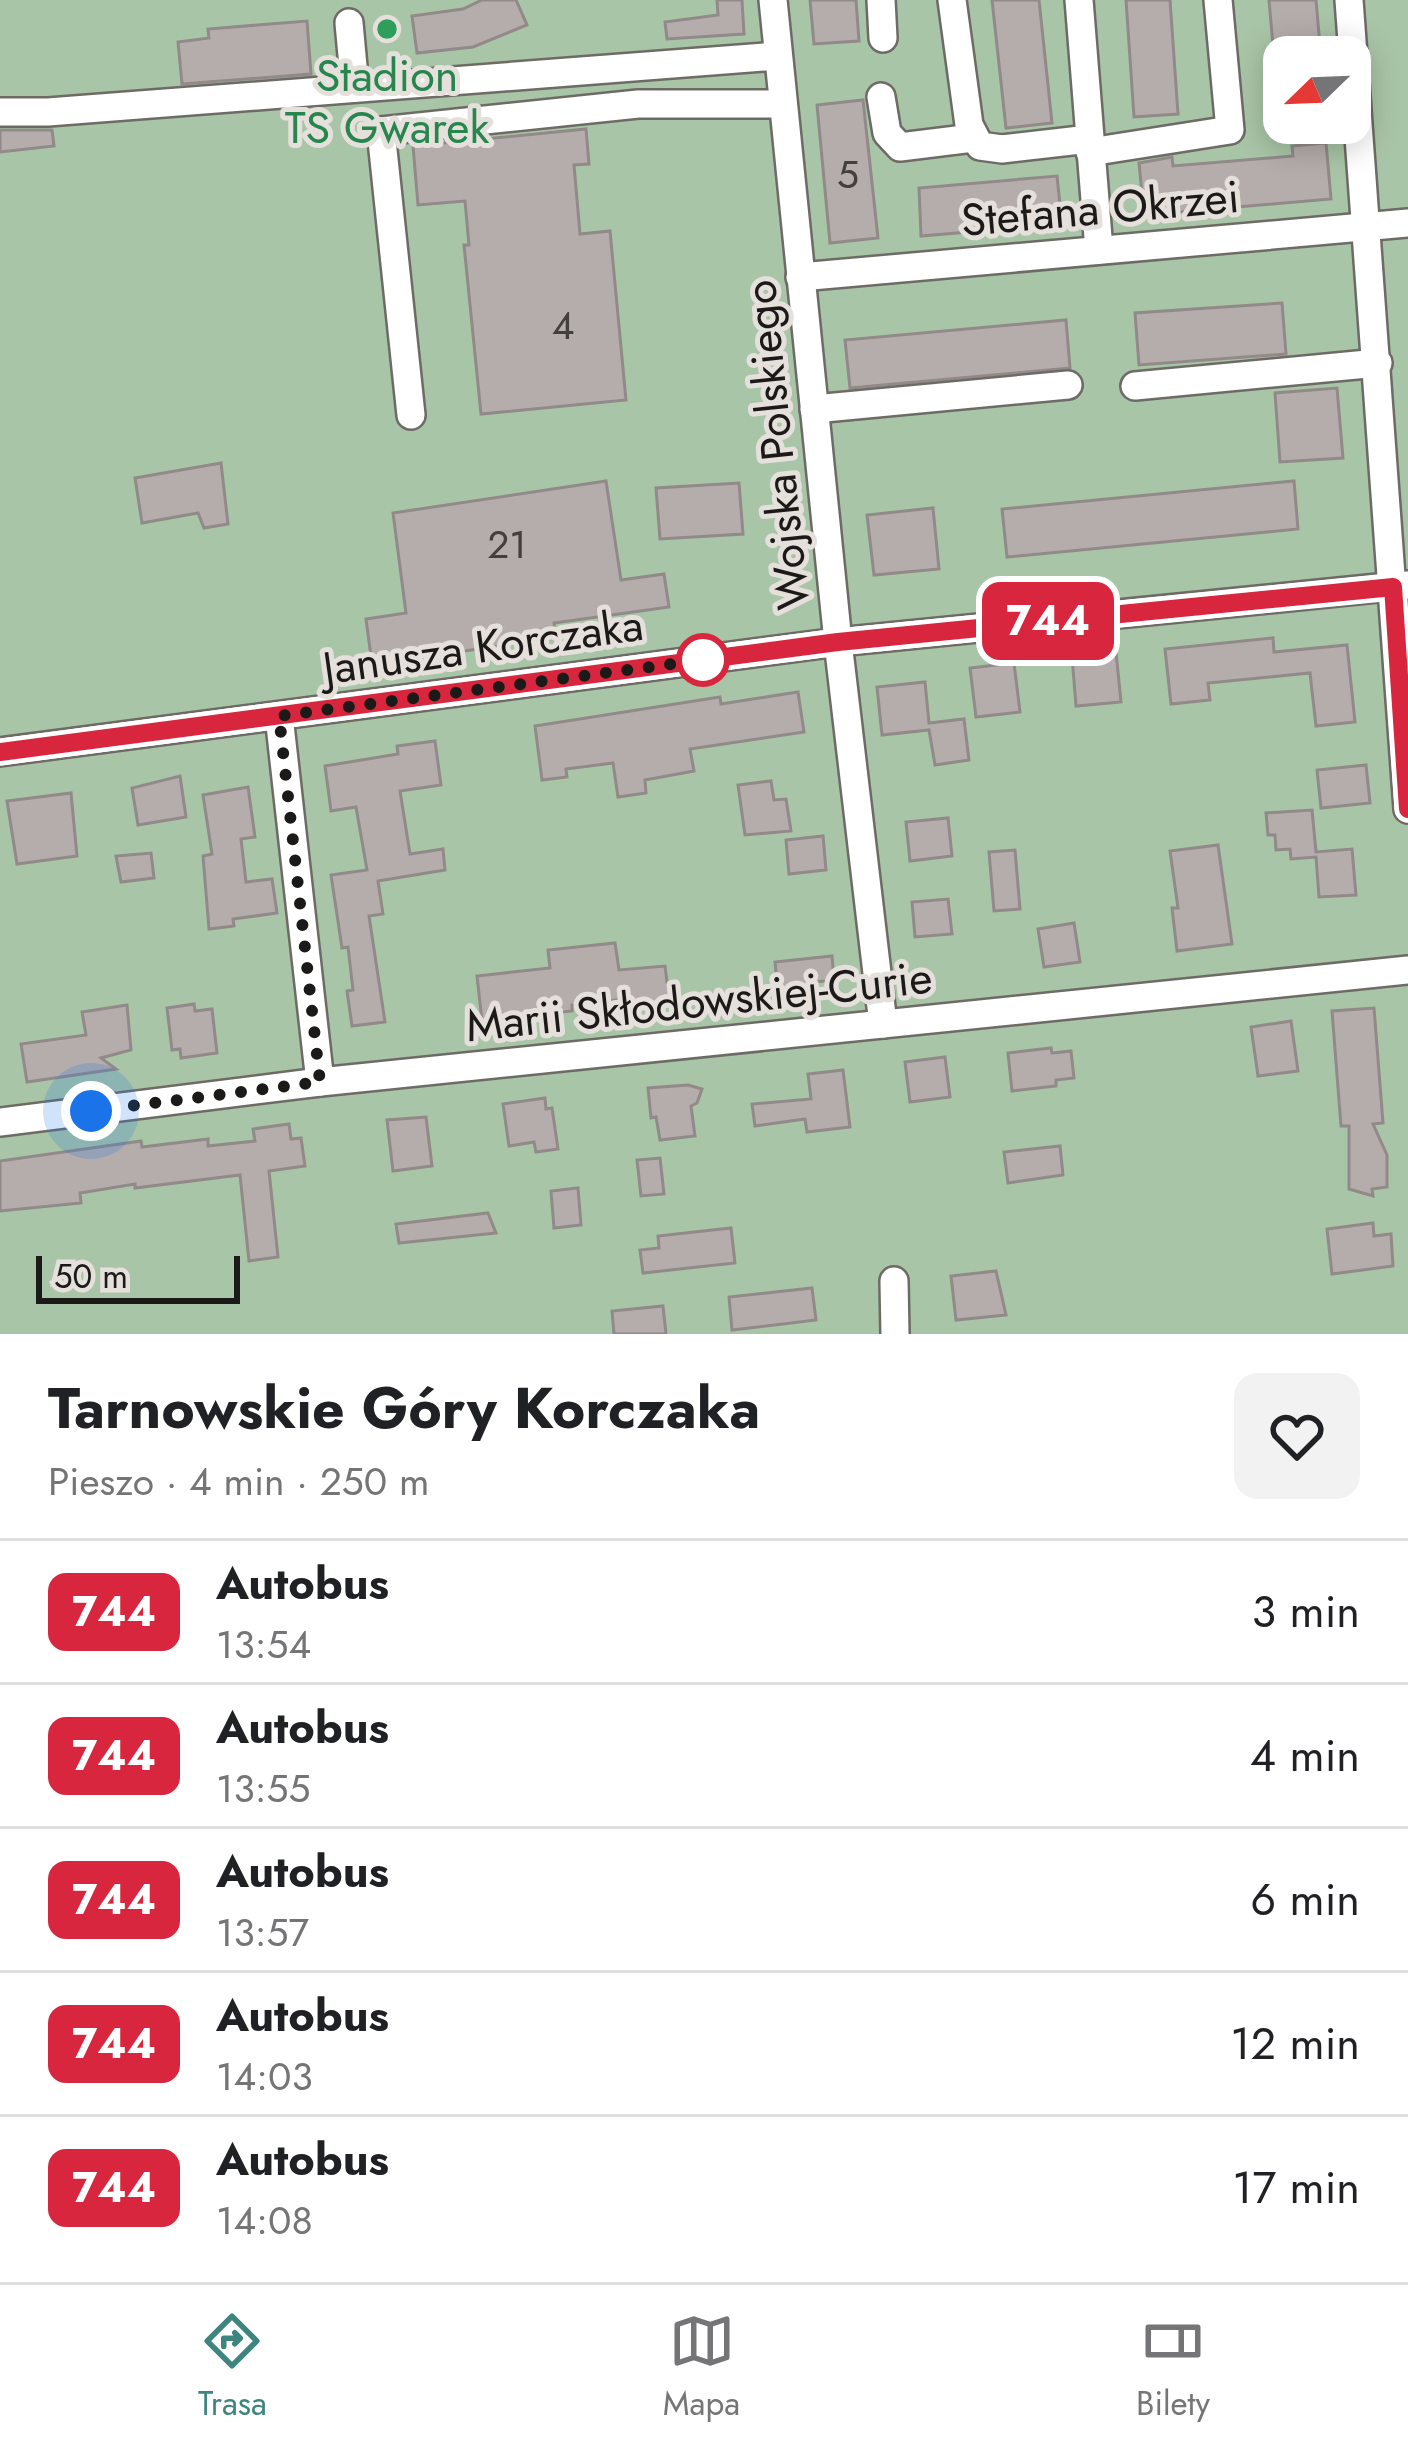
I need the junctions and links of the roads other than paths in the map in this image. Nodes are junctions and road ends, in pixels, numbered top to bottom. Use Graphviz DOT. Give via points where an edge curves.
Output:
graph roads {
  1 [pos="772,0"];
  2 [pos="881,0"];
  3 [pos="952,0"];
  4 [pos="1079,0"];
  5 [pos="1218,0"];
  6 [pos="1349,0"];
  7 [pos="349,23"];
  8 [pos="883,38"];
  9 [pos="777,56"];
  10 [pos="355,88"];
  11 [pos="880,98"];
  12 [pos="782,104"];
  13 [pos="0,112"];
  14 [pos="973,139"];
  15 [pos="1089,145"];
  16 [pos="1408,223"];
  17 [pos="1369,226"];
  18 [pos="1100,250"];
  19 [pos="800,277"];
  20 [pos="1378,363"];
  21 [pos="1069,385"];
  22 [pos="1136,386"];
  23 [pos="814,410"];
  24 [pos="411,415"];
  25 [pos="1400,586"];
  26 [pos="838,642"];
  27 [pos="279,716"];
  28 [pos="0,752"];
  29 [pos="1408,809"];
  30 [pos="1408,970"];
  31 [pos="883,1024"];
  32 [pos="320,1082"];
  33 [pos="0,1122"];
  34 [pos="894,1281"];
  35 [pos="896,1334"];
  1 -- 9 [label="street, Wojska Polskiego"];
  2 -- 8 [label="street"];
  3 -- 14 [label="street"];
  4 -- 15 [label="street"];
  5 -- 15 [label="street" via="1230,130"];
  6 -- 17 [label="street"];
  7 -- 10 [label="street"];
  9 -- 10 [label="street"];
  9 -- 12 [label="street, Wojska Polskiego"];
  10 -- 13 [label="street"];
  11 -- 14 [label="street" via="887,133 900,147"];
  12 -- 19 [label="street, Wojska Polskiego"];
  12 -- 24 [label="street" via="638,104 381,131"];
  14 -- 15 [label="street" via="991,149"];
  15 -- 18 [label="street"];
  16 -- 17 [label="street, Stefana Okrzei"];
  17 -- 18 [label="street, Stefana Okrzei"];
  17 -- 20 [label="street"];
  18 -- 19 [label="street, Stefana Okrzei"];
  19 -- 23 [label="street, Wojska Polskiego"];
  20 -- 22 [label="street"];
  20 -- 25 [label="street"];
  21 -- 23 [label="street"];
  23 -- 26 [label="street, Wojska Polskiego"];
  25 -- 26 [label="street, Janusza Korczaka"];
  25 -- 29 [label="street"];
  26 -- 27 [label="street, Janusza Korczaka"];
  26 -- 31 [label="street, Wojska Polskiego"];
  27 -- 28 [label="street, Janusza Korczaka"];
  27 -- 32 [label="street"];
  30 -- 31 [label="street, Marii Skłodowskiej-Curie"];
  31 -- 32 [label="street, Marii Skłodowskiej-Curie"];
  32 -- 33 [label="street, Marii Skłodowskiej-Curie"];
  34 -- 35 [label="street"];
}
